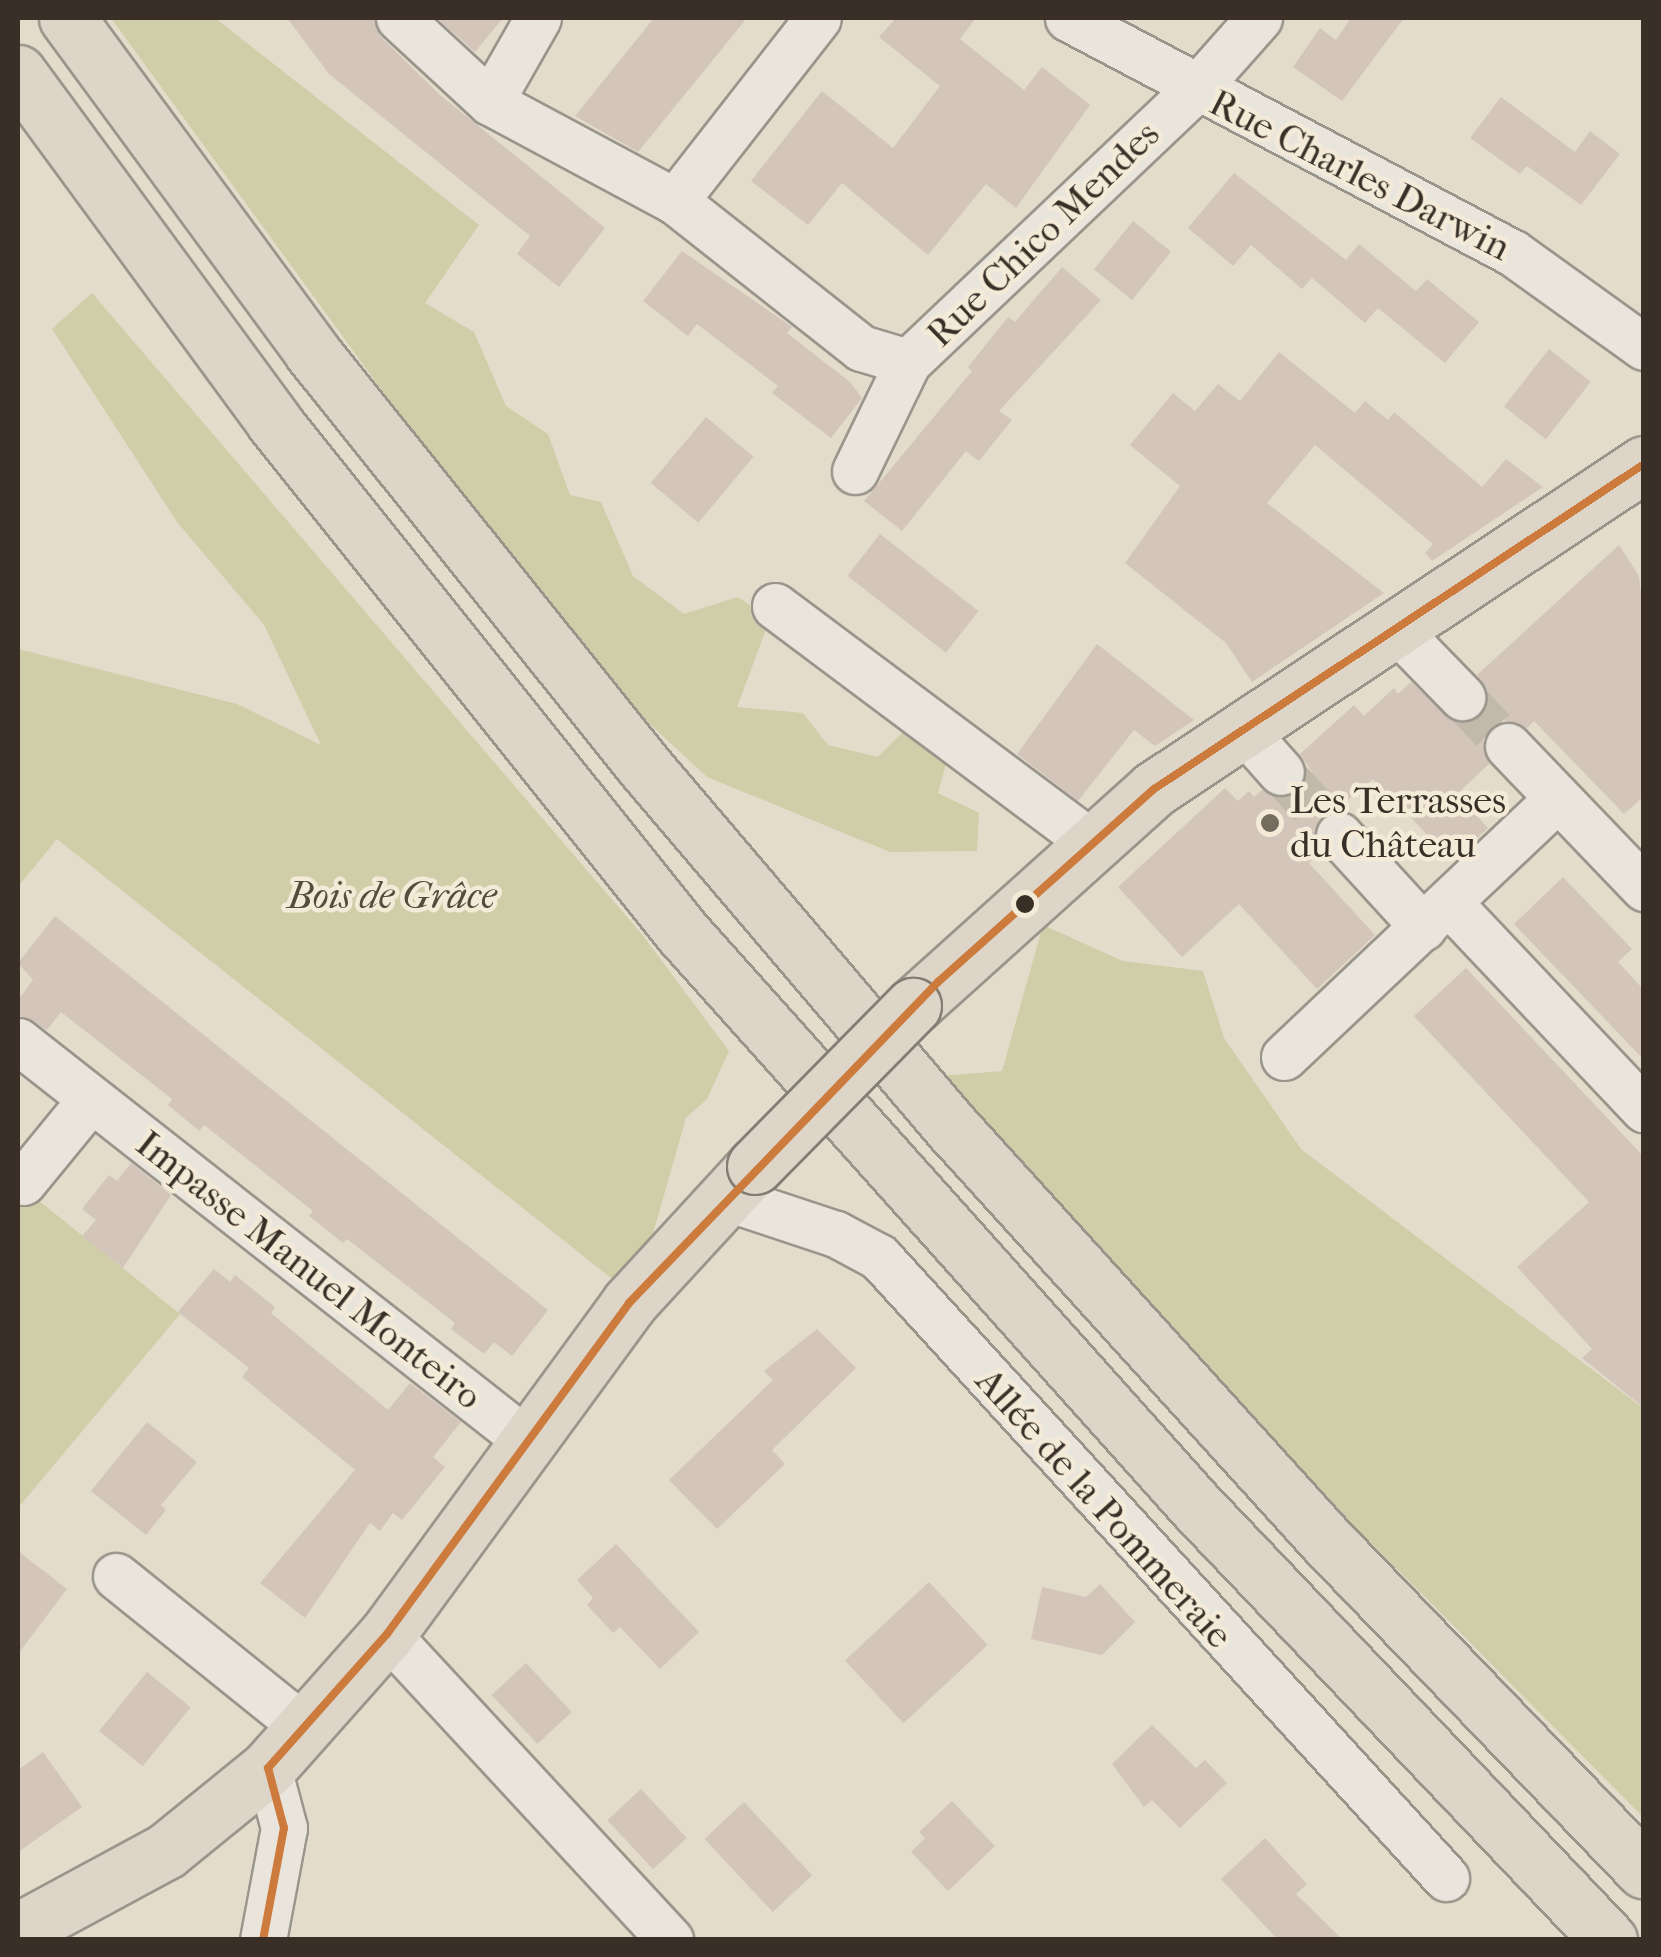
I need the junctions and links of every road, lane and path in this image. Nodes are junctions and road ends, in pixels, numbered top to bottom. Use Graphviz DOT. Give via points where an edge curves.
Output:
graph roads {
  1 [pos="66,18"];
  2 [pos="398,18"];
  3 [pos="538,18"];
  4 [pos="818,18"];
  5 [pos="1068,18"];
  6 [pos="1259,18"];
  7 [pos="18,73"];
  8 [pos="1196,89"];
  9 [pos="490,102"];
  10 [pos="676,201"];
  11 [pos="1644,347"];
  12 [pos="908,362"];
  13 [pos="1644,464"];
  14 [pos="855,470"];
  15 [pos="775,606"];
  16 [pos="1394,627"];
  17 [pos="1462,698"];
  18 [pos="1241,727"];
  19 [pos="1508,746"];
  20 [pos="1282,772"];
  21 [pos="1542,812"];
  22 [pos="1339,835"];
  23 [pos="1090,842"];
  24 [pos="1644,888"];
  25 [pos="1436,915"];
  26 [pos="18,1040"];
  27 [pos="1284,1057"];
  28 [pos="91,1099"];
  29 [pos="1644,1109"];
  30 [pos="23,1182"];
  31 [pos="739,1182"];
  32 [pos="528,1441"];
  33 [pos="116,1576"];
  34 [pos="388,1634"];
  35 [pos="305,1728"];
  36 [pos="268,1768"];
  37 [pos="1644,1870"];
  38 [pos="1446,1878"];
  39 [pos="18,1931"];
  40 [pos="262,1940"];
  41 [pos="670,1940"];
  42 [pos="1609,1940"];
  1 -- 37 [label="main road" via="312,352 631,751 825,979 1325,1539"];
  2 -- 9 [label="street"];
  3 -- 9 [label="street"];
  4 -- 10 [label="street"];
  5 -- 8 [label="street, Rue Charles Darwin"];
  6 -- 8 [label="street, Rue Chico Mendes"];
  7 -- 42 [label="main road" via="274,422 682,932 1169,1477"];
  8 -- 11 [label="street, Rue Charles Darwin" via="1513,253"];
  8 -- 12 [label="street, Rue Chico Mendes"];
  9 -- 10 [label="street"];
  10 -- 12 [label="street" via="860,348"];
  12 -- 14 [label="street, Rue Chico Mendes"];
  13 -- 16 [label="main road"];
  15 -- 23 [label="street"];
  16 -- 17 [label="street"];
  16 -- 18 [label="main road"];
  18 -- 20 [label="street"];
  18 -- 23 [label="main road"];
  19 -- 24 [label="street"];
  21 -- 25 [label="street"];
  22 -- 25 [label="street"];
  23 -- 31 [label="main road, bridge"];
  25 -- 27 [label="street"];
  25 -- 29 [label="street"];
  26 -- 28 [label="street, Impasse Manuel Monteiro"];
  28 -- 30 [label="street"];
  28 -- 32 [label="street, Impasse Manuel Monteiro"];
  31 -- 32 [label="main road" via="629,1303"];
  31 -- 38 [label="street, Allée de la Pommeraie" via="879,1258"];
  32 -- 34 [label="main road"];
  33 -- 35 [label="street"];
  34 -- 35 [label="main road"];
  34 -- 41 [label="street"];
  35 -- 36 [label="main road"];
  36 -- 39 [label="main road" via="166,1851"];
  36 -- 40 [label="street" via="284,1828"];
}
